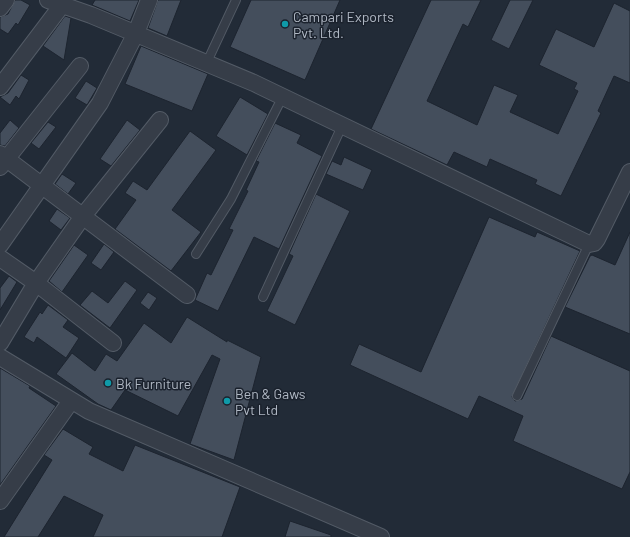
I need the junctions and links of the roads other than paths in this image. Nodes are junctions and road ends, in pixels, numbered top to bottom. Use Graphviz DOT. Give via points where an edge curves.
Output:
graph roads {
  1 [pos="6,0"];
  2 [pos="149,0"];
  3 [pos="236,0"];
  4 [pos="55,2"];
  5 [pos="0,8"];
  6 [pos="136,33"];
  7 [pos="207,62"];
  8 [pos="80,66"];
  9 [pos="0,87"];
  10 [pos="282,98"];
  11 [pos="160,120"];
  12 [pos="342,126"];
  13 [pos="2,160"];
  14 [pos="630,172"];
  15 [pos="43,186"];
  16 [pos="82,216"];
  17 [pos="589,244"];
  18 [pos="0,245"];
  19 [pos="196,254"];
  20 [pos="0,258"];
  21 [pos="36,283"];
  22 [pos="187,295"];
  23 [pos="262,297"];
  24 [pos="0,343"];
  25 [pos="113,343"];
  26 [pos="0,357"];
  27 [pos="517,396"];
  28 [pos="71,401"];
  29 [pos="0,501"];
  30 [pos="381,537"];
  1 -- 5 [label="street"];
  2 -- 6 [label="street"];
  3 -- 7 [label="lane"];
  4 -- 6 [label="street"];
  4 -- 9 [label="street"];
  6 -- 7 [label="street"];
  6 -- 15 [label="street" via="100,103"];
  7 -- 10 [label="street"];
  8 -- 13 [label="street"];
  10 -- 12 [label="street"];
  10 -- 19 [label="lane" via="231,199"];
  11 -- 16 [label="street"];
  12 -- 17 [label="street"];
  12 -- 23 [label="lane"];
  13 -- 15 [label="street"];
  14 -- 17 [label="street" via="597,239"];
  15 -- 16 [label="street"];
  15 -- 18 [label="street"];
  16 -- 21 [label="street"];
  16 -- 22 [label="street"];
  17 -- 27 [label="lane"];
  20 -- 21 [label="street"];
  21 -- 24 [label="street"];
  21 -- 25 [label="street"];
  26 -- 28 [label="street"];
  28 -- 29 [label="street"];
  28 -- 30 [label="street"];
}
